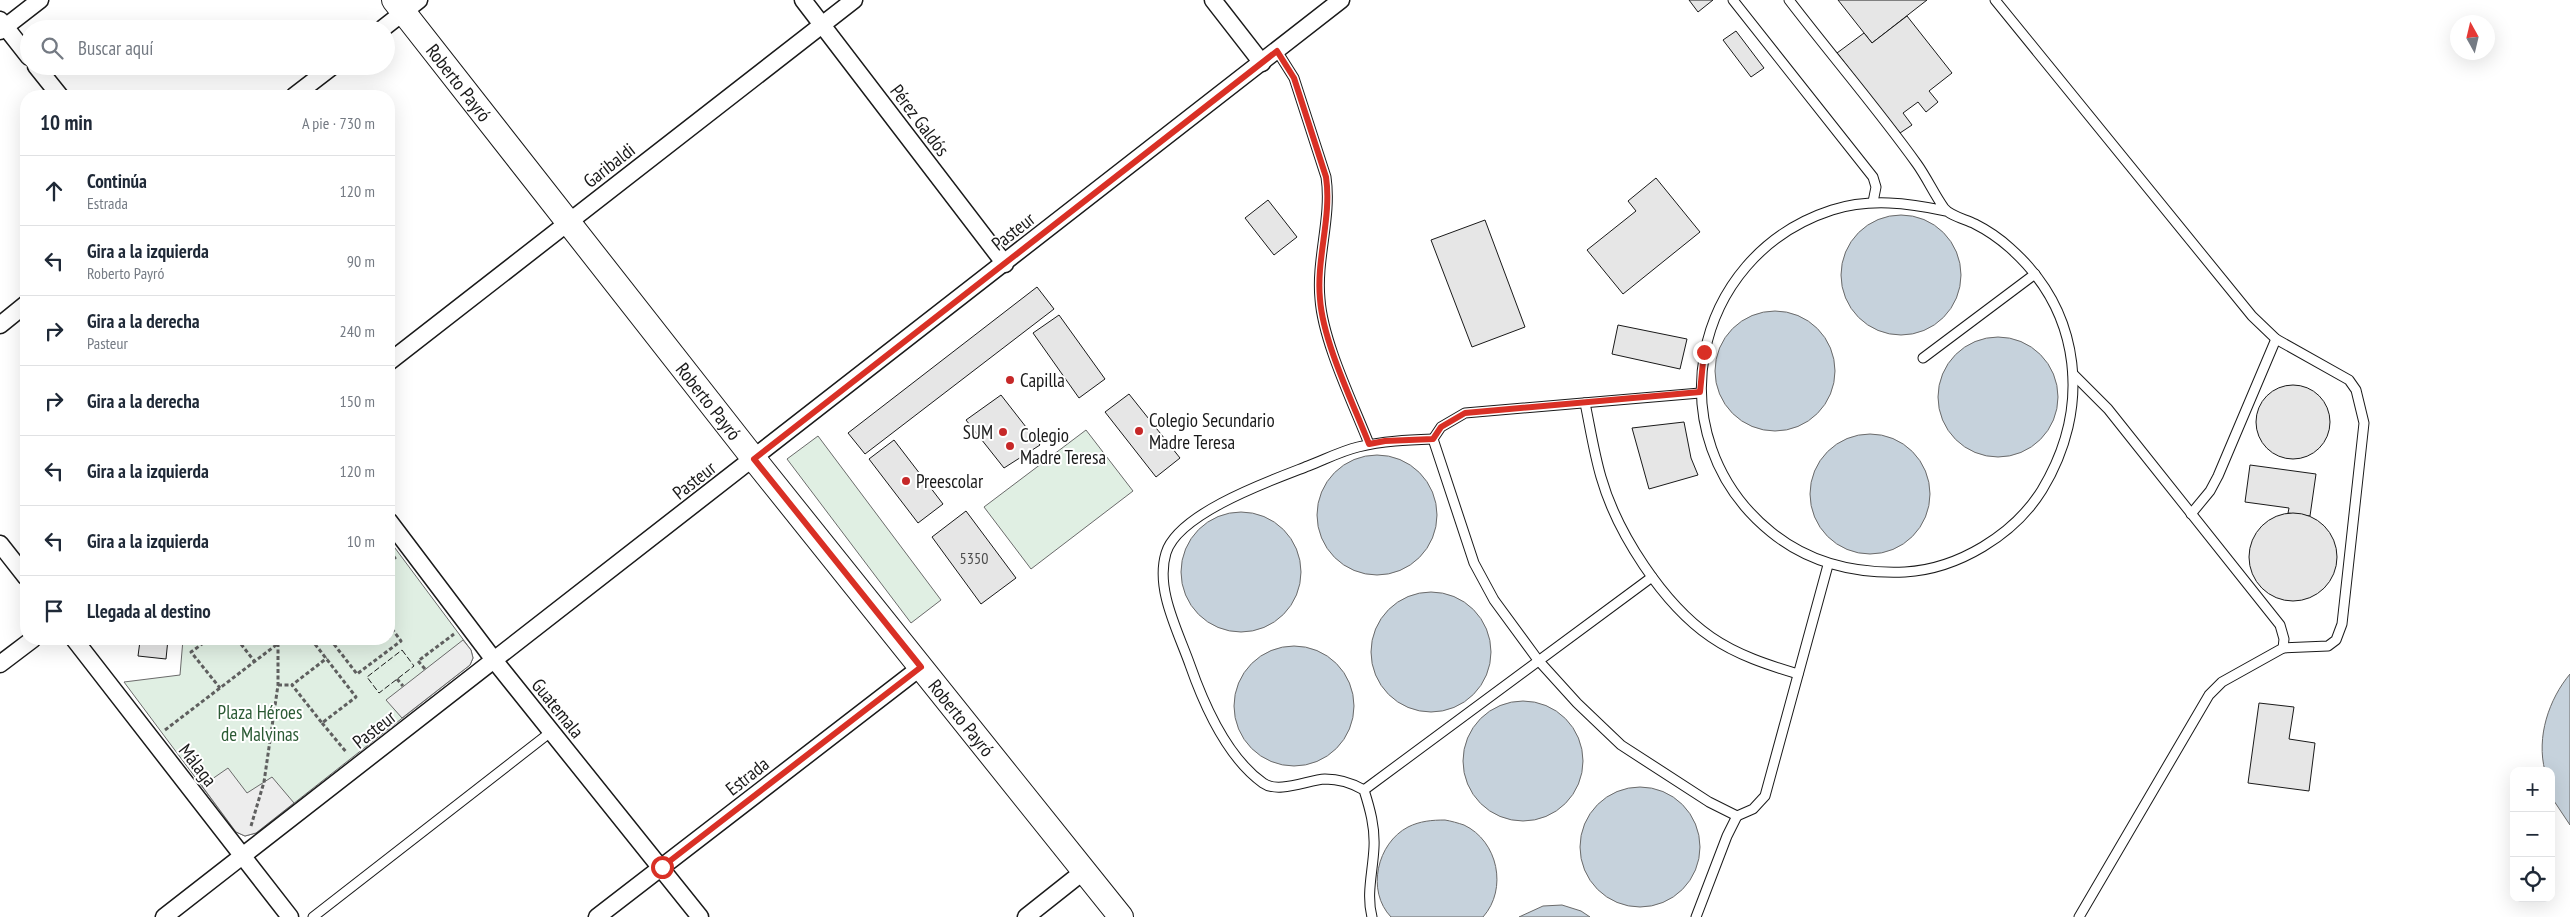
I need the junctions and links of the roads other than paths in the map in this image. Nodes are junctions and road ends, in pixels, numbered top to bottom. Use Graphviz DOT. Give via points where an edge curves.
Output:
graph roads {
  1 [pos="40,0"];
  2 [pos="803,0"];
  3 [pos="854,0"];
  4 [pos="1213,0"];
  5 [pos="1341,0"];
  6 [pos="1733,0"];
  7 [pos="1789,0"];
  8 [pos="1995,0"];
  9 [pos="406,4"];
  10 [pos="391,20"];
  11 [pos="822,25"];
  12 [pos="2,26"];
  13 [pos="20,47"];
  14 [pos="1277,51"];
  15 [pos="1262,63"];
  16 [pos="43,75"];
  17 [pos="321,75"];
  18 [pos="55,90"];
  19 [pos="302,90"];
  20 [pos="1873,202"];
  21 [pos="1946,211"];
  22 [pos="567,222"];
  23 [pos="1005,264"];
  24 [pos="2035,274"];
  25 [pos="20,309"];
  26 [pos="0,325"];
  27 [pos="2276,339"];
  28 [pos="395,357"];
  29 [pos="1923,358"];
  30 [pos="2073,374"];
  31 [pos="1700,392"];
  32 [pos="1586,403"];
  33 [pos="1433,439"];
  34 [pos="1369,444"];
  35 [pos="754,459"];
  36 [pos="2191,514"];
  37 [pos="395,529"];
  38 [pos="0,544"];
  39 [pos="1828,565"];
  40 [pos="20,569"];
  41 [pos="1652,577"];
  42 [pos="25,645"];
  43 [pos="79,645"];
  44 [pos="2283,648"];
  45 [pos="494,660"];
  46 [pos="1538,660"];
  47 [pos="0,664"];
  48 [pos="921,667"];
  49 [pos="1798,674"];
  50 [pos="552,731"];
  51 [pos="1364,790"];
  52 [pos="1737,816"];
  53 [pos="243,856"];
  54 [pos="662,867"];
  55 [pos="1084,871"];
  56 [pos="164,917"];
  57 [pos="290,917"];
  58 [pos="313,917"];
  59 [pos="597,917"];
  60 [pos="700,917"];
  61 [pos="1026,917"];
  62 [pos="1121,917"];
  63 [pos="1372,917"];
  64 [pos="1696,917"];
  65 [pos="2079,917"];
  1 -- 12 [label="street"];
  2 -- 11 [label="street, Pérez Galdós"];
  3 -- 11 [label="street, Garibaldi"];
  4 -- 15 [label="street"];
  5 -- 14 [label="street, Pasteur"];
  6 -- 20 [label="lane" via="1873,177 1876,187"];
  7 -- 21 [label="lane" via="1917,164"];
  8 -- 27 [label="lane" via="2252,316"];
  9 -- 10 [label="street"];
  9 -- 22 [label="street, Roberto Payró"];
  11 -- 22 [label="street, Garibaldi"];
  11 -- 23 [label="street, Pérez Galdós"];
  12 -- 13 [label="street"];
  14 -- 15 [label="street, Pasteur"];
  14 -- 34 [label="lane" via="1294,78 1326,177 1328,191 1320,266 1323,322"];
  15 -- 23 [label="street, Pasteur"];
  16 -- 18 [label="street"];
  17 -- 19 [label="street"];
  20 -- 21 [label="lane" via="1910,203"];
  20 -- 31 [label="lane" via="1826,213 1796,226 1763,249 1736,279 1716,314 1704,352"];
  21 -- 24 [label="lane" via="1994,236"];
  22 -- 28 [label="street, Garibaldi"];
  22 -- 35 [label="street, Roberto Payró"];
  23 -- 35 [label="street, Pasteur"];
  24 -- 29 [label="lane"];
  24 -- 30 [label="lane" via="2054,304 2067,338"];
  25 -- 26 [label="street"];
  27 -- 36 [label="lane" via="2214,483"];
  27 -- 44 [label="lane" via="2349,380 2356,390 2364,423 2342,624 2336,640 2328,646"];
  30 -- 36 [label="lane" via="2108,409"];
  30 -- 39 [label="lane" via="2071,420 2058,463 2034,502 2002,534 1963,558 1919,571 1873,574"];
  31 -- 32 [label="lane"];
  31 -- 39 [label="lane" via="1707,438 1724,480 1735,495 1752,517 1787,545"];
  32 -- 33 [label="lane" via="1465,413 1441,427"];
  32 -- 41 [label="lane" via="1601,478 1618,523"];
  33 -- 34 [label="lane"];
  33 -- 46 [label="lane" via="1474,563 1494,600"];
  34 -- 51 [label="lane" via="1258,485 1210,509 1182,529 1167,550 1163,568 1169,607 1203,701 1244,767 1265,784 1291,786 1324,779 1350,781"];
  35 -- 45 [label="street, Pasteur"];
  35 -- 48 [label="street, Roberto Payró"];
  36 -- 44 [label="lane" via="2280,625"];
  37 -- 45 [label="street, Guatemala"];
  38 -- 40 [label="street"];
  39 -- 49 [label="lane"];
  41 -- 46 [label="lane"];
  41 -- 49 [label="lane" via="1685,616 1711,638 1762,663"];
  42 -- 47 [label="street"];
  43 -- 53 [label="street, Málaga"];
  44 -- 65 [label="lane" via="2222,682 2209,695"];
  45 -- 50 [label="street, Guatemala"];
  45 -- 53 [label="street, Pasteur"];
  46 -- 51 [label="lane"];
  46 -- 52 [label="lane" via="1621,745 1709,802"];
  48 -- 54 [label="street, Estrada"];
  48 -- 55 [label="street, Roberto Payró"];
  49 -- 52 [label="lane" via="1765,796 1753,809"];
  50 -- 54 [label="street, Guatemala"];
  50 -- 58 [label="lane"];
  51 -- 63 [label="lane" via="1372,816 1374,846 1368,897"];
  52 -- 64 [label="lane"];
  53 -- 56 [label="street, Pasteur"];
  53 -- 57 [label="street, Málaga"];
  54 -- 59 [label="street, Estrada"];
  54 -- 60 [label="street, Guatemala"];
  55 -- 61 [label="street"];
  55 -- 62 [label="street, Roberto Payró"];
}
